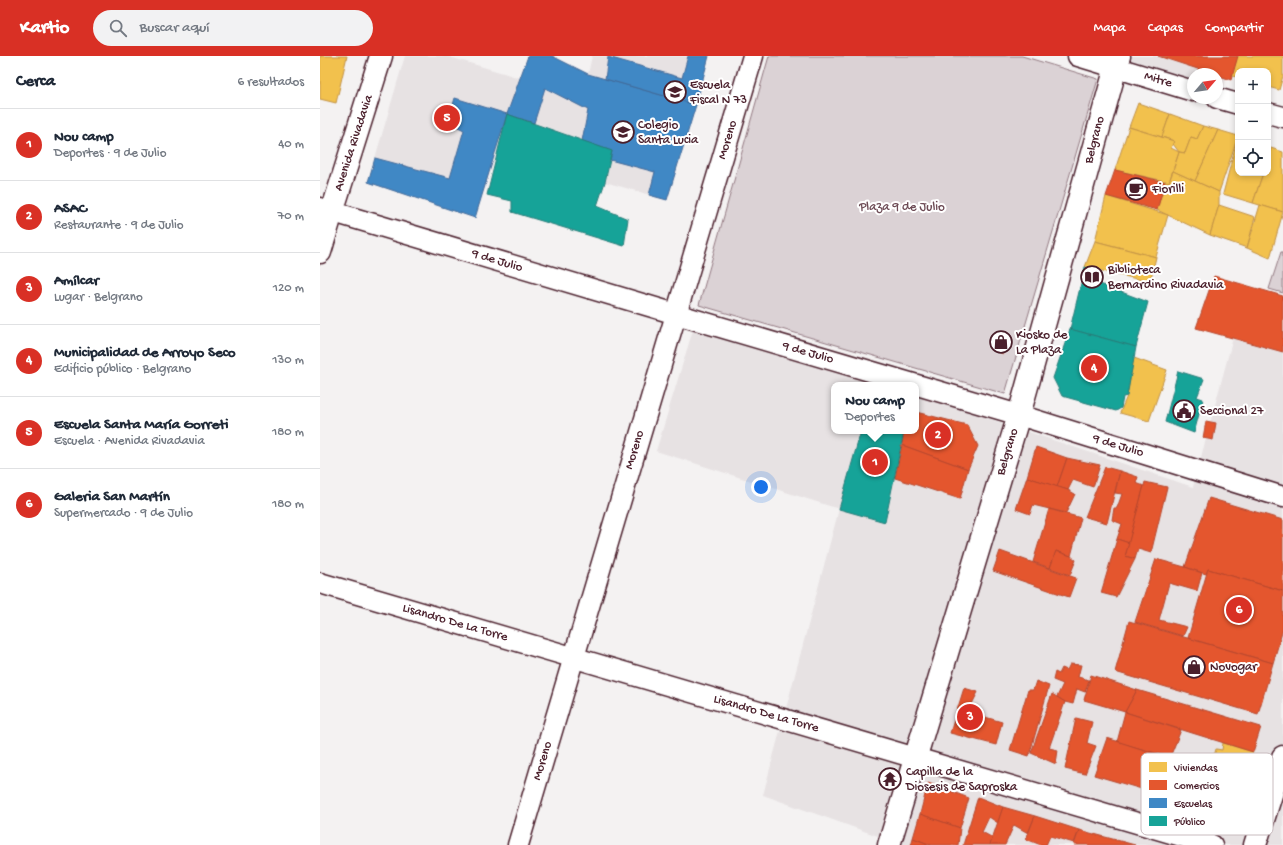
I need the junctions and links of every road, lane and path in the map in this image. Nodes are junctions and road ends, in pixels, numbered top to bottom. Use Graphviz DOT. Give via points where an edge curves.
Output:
graph roads {
  1 [pos="381,56"];
  2 [pos="753,56"];
  3 [pos="1078,56"];
  4 [pos="1117,62"];
  5 [pos="1187,89"];
  6 [pos="1223,100"];
  7 [pos="1235,103"];
  8 [pos="1271,114"];
  9 [pos="1283,118"];
  10 [pos="326,210"];
  11 [pos="320,252"];
  12 [pos="676,314"];
  13 [pos="907,382"];
  14 [pos="919,386"];
  15 [pos="1019,415"];
  16 [pos="1283,497"];
  17 [pos="320,583"];
  18 [pos="574,658"];
  19 [pos="1283,757"];
  20 [pos="915,758"];
  21 [pos="1273,788"];
  22 [pos="1141,824"];
  23 [pos="1178,835"];
  24 [pos="1258,835"];
  25 [pos="518,845"];
  26 [pos="889,845"];
  27 [pos="1212,845"];
  28 [pos="1255,845"];
  1 -- 10 [label="street, Avenida Rivadavia"];
  2 -- 12 [label="street, Moreno"];
  3 -- 4 [label="street, Mitre"];
  4 -- 5 [label="street, Mitre"];
  4 -- 15 [label="street, Belgrano"];
  6 -- 7 [label="street"];
  8 -- 9 [label="street"];
  10 -- 11 [label="street, Avenida Rivadavia"];
  10 -- 12 [label="street, 9 de Julio"];
  12 -- 13 [label="street, 9 de Julio"];
  12 -- 18 [label="street, Moreno"];
  14 -- 15 [label="street, 9 de Julio"];
  15 -- 16 [label="street, 9 de Julio"];
  15 -- 20 [label="street, Belgrano"];
  17 -- 18 [label="street, Lisandro De La Torre"];
  18 -- 20 [label="street, Lisandro De La Torre"];
  18 -- 25 [label="street, Moreno"];
  19 -- 21 [label="street"];
  20 -- 22 [label="street, Lisandro De La Torre"];
  20 -- 26 [label="street, Belgrano"];
  23 -- 27 [label="street, Lisandro De La Torre"];
  24 -- 28 [label="street"];
}
